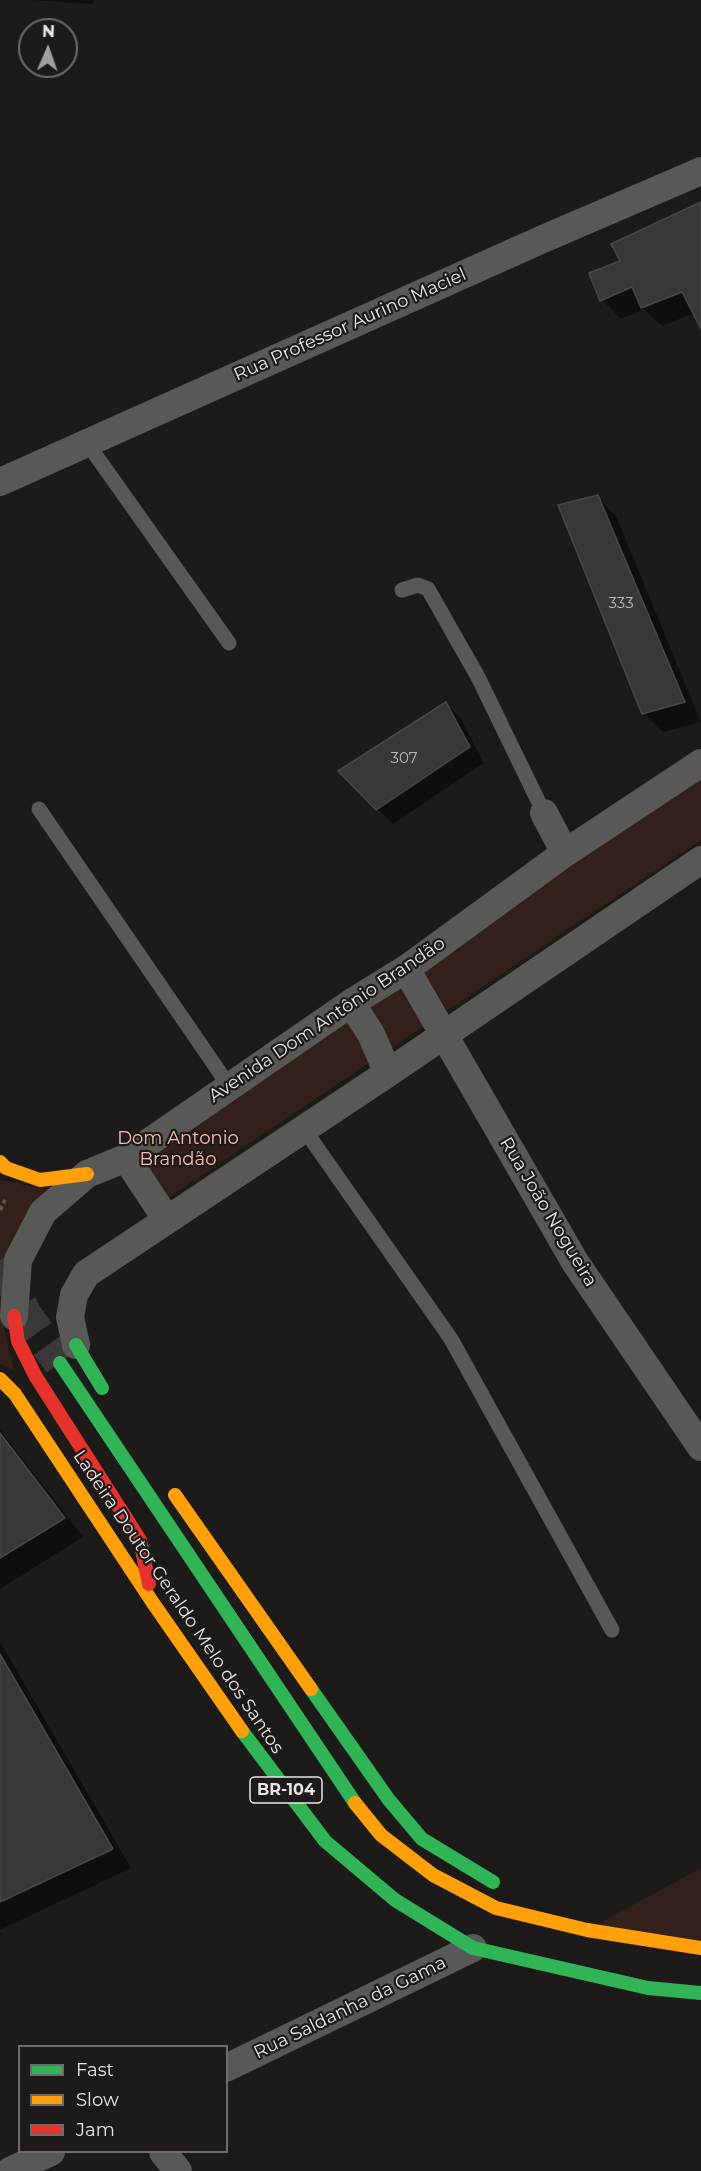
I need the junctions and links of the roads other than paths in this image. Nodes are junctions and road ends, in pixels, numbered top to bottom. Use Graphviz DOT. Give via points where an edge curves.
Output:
graph roads {
  1 [pos="701,171"];
  2 [pos="87,443"];
  3 [pos="0,482"];
  4 [pos="402,590"];
  5 [pos="229,643"];
  6 [pos="701,763"];
  7 [pos="39,809"];
  8 [pos="544,813"];
  9 [pos="565,853"];
  10 [pos="701,860"];
  11 [pos="406,969"];
  12 [pos="351,1003"];
  13 [pos="444,1033"];
  14 [pos="388,1073"];
  15 [pos="229,1086"];
  16 [pos="304,1129"];
  17 [pos="126,1158"];
  18 [pos="0,1162"];
  19 [pos="87,1174"];
  20 [pos="167,1220"];
  21 [pos="14,1316"];
  22 [pos="68,1354"];
  23 [pos="0,1379"];
  24 [pos="109,1401"];
  25 [pos="701,1447"];
  26 [pos="170,1488"];
  27 [pos="153,1603"];
  28 [pos="612,1630"];
  29 [pos="504,1887"];
  30 [pos="553,1908"];
  31 [pos="473,1948"];
  32 [pos="694,1948"];
  33 [pos="701,1993"];
  34 [pos="228,2067"];
  35 [pos="47,2153"];
  36 [pos="164,2153"];
  37 [pos="10,2171"];
  38 [pos="178,2171"];
  1 -- 2 [label="street, Rua Professor Aurino Maciel"];
  2 -- 3 [label="street, Rua Professor Aurino Maciel"];
  2 -- 5 [label="lane"];
  4 -- 8 [label="lane" via="418,585 428,589 478,677"];
  6 -- 9 [label="street, Avenida Dom Antônio Brandão"];
  7 -- 15 [label="lane"];
  8 -- 9 [label="street"];
  9 -- 11 [label="street, Avenida Dom Antônio Brandão"];
  10 -- 13 [label="street"];
  11 -- 12 [label="street, Avenida Dom Antônio Brandão"];
  11 -- 13 [label="street, Rua João Nogueira"];
  12 -- 14 [label="street" via="371,1034"];
  12 -- 15 [label="street, Avenida Dom Antônio Brandão"];
  13 -- 14 [label="street"];
  13 -- 25 [label="street, Rua João Nogueira" via="575,1262"];
  14 -- 16 [label="street"];
  15 -- 17 [label="street, Avenida Dom Antônio Brandão"];
  16 -- 20 [label="street"];
  16 -- 28 [label="lane" via="451,1340"];
  17 -- 19 [label="street, Avenida Dom Antônio Brandão"];
  17 -- 20 [label="street"];
  18 -- 19 [label="highway" via="6,1168 40,1180"];
  19 -- 21 [label="street, Avenida Dom Antônio Brandão" via="43,1212 18,1260"];
  20 -- 22 [label="street" via="86,1274 74,1295"];
  21 -- 27 [label="highway" via="18,1341 36,1377 140,1540"];
  22 -- 24 [label="highway"];
  22 -- 32 [label="highway, Ladeira Doutor Geraldo Melo dos Santos / BR-104" via="347,1793 381,1835 433,1875 496,1908 587,1930"];
  23 -- 27 [label="highway, Ladeira Doutor Geraldo Melo dos Santos / BR-104" via="15,1394"];
  26 -- 29 [label="highway" via="389,1800 422,1839"];
  27 -- 31 [label="highway, Ladeira Doutor Geraldo Melo dos Santos / BR-104" via="325,1841 395,1900"];
  30 -- 32 [label="highway"];
  31 -- 33 [label="highway, Ladeira Doutor Geraldo Melo dos Santos / BR-104" via="648,1988"];
  31 -- 34 [label="street, Rua Saldanha da Gama"];
  35 -- 37 [label="street"];
  36 -- 38 [label="street"];
}
